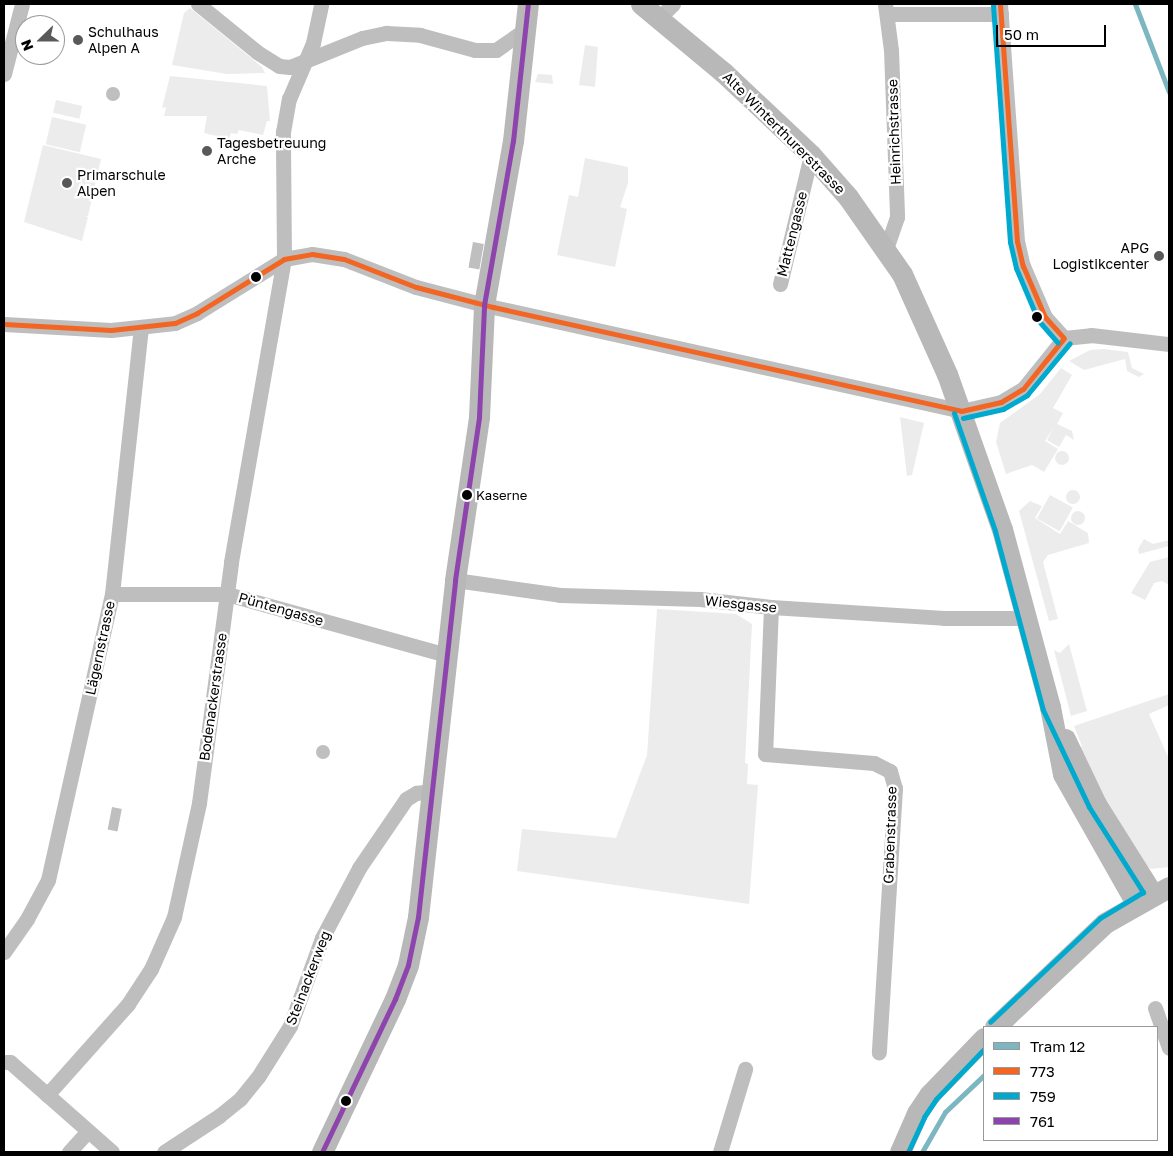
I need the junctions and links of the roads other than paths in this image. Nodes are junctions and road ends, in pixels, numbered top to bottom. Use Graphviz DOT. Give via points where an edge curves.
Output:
graph roads {
  1 [pos="22,4"];
  2 [pos="198,4"];
  3 [pos="321,4"];
  4 [pos="528,4"];
  5 [pos="641,4"];
  6 [pos="886,9"];
  7 [pos="1000,9"];
  8 [pos="666,11"];
  9 [pos="10,30"];
  10 [pos="526,30"];
  11 [pos="306,63"];
  12 [pos="4,74"];
  13 [pos="811,155"];
  14 [pos="886,249"];
  15 [pos="284,259"];
  16 [pos="780,284"];
  17 [pos="484,305"];
  18 [pos="4,324"];
  19 [pos="141,328"];
  20 [pos="1064,338"];
  21 [pos="1169,344"];
  22 [pos="961,411"];
  23 [pos="456,580"];
  24 [pos="112,594"];
  25 [pos="227,594"];
  26 [pos="771,608"];
  27 [pos="1028,618"];
  28 [pos="447,655"];
  29 [pos="432,791"];
  30 [pos="1153,895"];
  31 [pos="4,952"];
  32 [pos="1155,1008"];
  33 [pos="997,1026"];
  34 [pos="983,1039"];
  35 [pos="1169,1045"];
  36 [pos="879,1053"];
  37 [pos="4,1062"];
  38 [pos="746,1069"];
  39 [pos="48,1095"];
  40 [pos="88,1131"];
  41 [pos="70,1152"];
  42 [pos="112,1152"];
  43 [pos="164,1152"];
  44 [pos="322,1152"];
  45 [pos="720,1152"];
  46 [pos="900,1152"];
  1 -- 9 [label="street"];
  2 -- 11 [label="street" via="279,66"];
  3 -- 11 [label="street, Bodenackerstrasse"];
  4 -- 10 [label="main road"];
  5 -- 8 [label="main road, Alte Winterthurerstrasse"];
  6 -- 7 [label="street, Heinrichstrasse"];
  6 -- 14 [label="street, Heinrichstrasse" via="897,216"];
  7 -- 20 [label="street" via="1019,252 1045,317"];
  8 -- 13 [label="main road, Alte Winterthurerstrasse" via="723,72"];
  9 -- 12 [label="street"];
  10 -- 11 [label="street" via="496,50 474,50 386,33 362,38"];
  10 -- 17 [label="main road" via="513,141"];
  11 -- 15 [label="street, Bodenackerstrasse" via="289,99 283,132"];
  13 -- 14 [label="main road, Alte Winterthurerstrasse"];
  13 -- 16 [label="street, Mattengasse"];
  14 -- 22 [label="main road, Alte Winterthurerstrasse" via="906,282"];
  15 -- 17 [label="street" via="312,254 344,259 416,286"];
  15 -- 19 [label="street" via="197,313 175,323"];
  15 -- 25 [label="street, Bodenackerstrasse"];
  17 -- 22 [label="street"];
  17 -- 23 [label="main road" via="479,417"];
  18 -- 19 [label="street" via="112,330"];
  19 -- 24 [label="street, Lägernstrasse"];
  20 -- 21 [label="street" via="1091,335"];
  20 -- 22 [label="street" via="1023,389 1001,402"];
  22 -- 27 [label="main road, Alte Winterthurerstrasse" via="1002,529"];
  23 -- 26 [label="street, Wiesgasse" via="560,595 700,599"];
  23 -- 28 [label="main road"];
  24 -- 25 [label="street, Püntengasse"];
  24 -- 31 [label="street, Lägernstrasse" via="48,880"];
  25 -- 28 [label="street, Püntengasse"];
  25 -- 39 [label="street, Bodenackerstrasse" via="199,803 174,917 151,969 128,1004"];
  26 -- 27 [label="street, Wiesgasse" via="944,618"];
  26 -- 36 [label="street, Grabenstrasse" via="765,754 874,763 890,771 894,788"];
  27 -- 30 [label="main road, Alte Winterthurerstrasse" via="1063,774"];
  28 -- 29 [label="main road"];
  29 -- 43 [label="street, Steinackerweg" via="416,793 406,799 359,868 322,938 290,1026 258,1077 240,1099 219,1116"];
  29 -- 44 [label="main road" via="418,916 408,965 396,999"];
  30 -- 33 [label="main road" via="1084,941"];
  32 -- 35 [label="street"];
  34 -- 46 [label="main road" via="930,1094 917,1113"];
  37 -- 39 [label="street" via="10,1062"];
  38 -- 45 [label="street"];
  39 -- 40 [label="street"];
  40 -- 41 [label="street"];
  40 -- 42 [label="street"];
}
